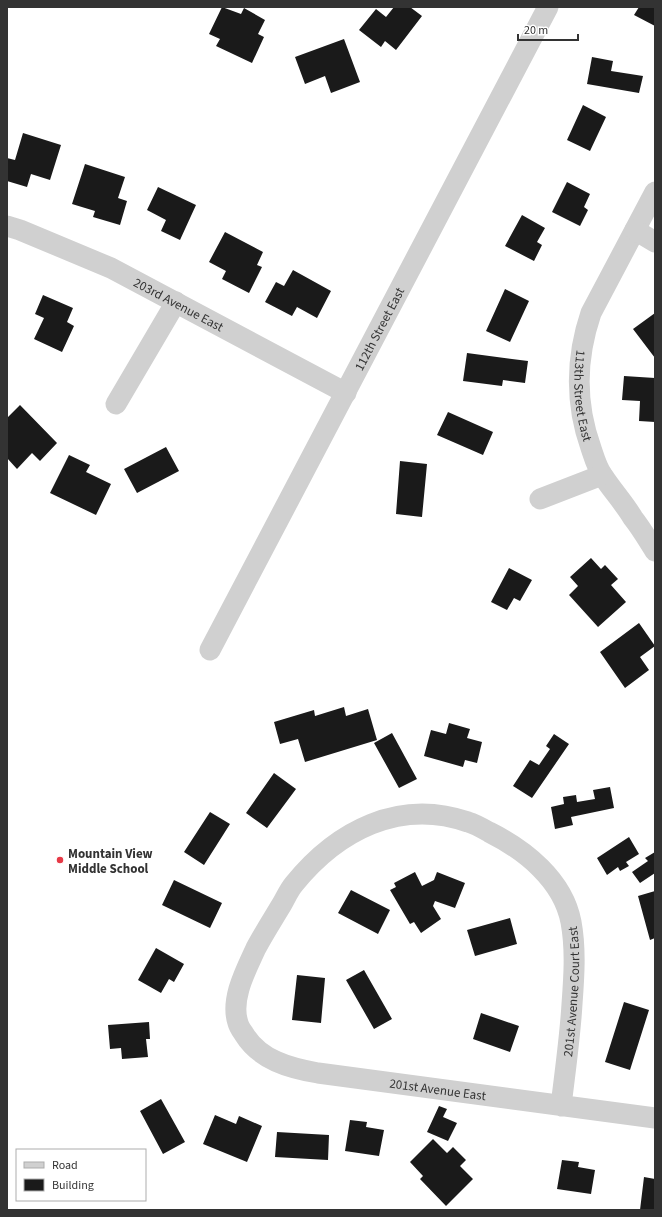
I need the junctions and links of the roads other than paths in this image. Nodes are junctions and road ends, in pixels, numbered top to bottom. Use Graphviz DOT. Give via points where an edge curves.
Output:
graph roads {
  1 [pos="548,7"];
  2 [pos="655,192"];
  3 [pos="7,226"];
  4 [pos="635,230"];
  5 [pos="655,242"];
  6 [pos="176,302"];
  7 [pos="346,393"];
  8 [pos="116,404"];
  9 [pos="602,475"];
  10 [pos="540,498"];
  11 [pos="655,551"];
  12 [pos="210,650"];
  13 [pos="238,1024"];
  14 [pos="561,1106"];
  15 [pos="655,1118"];
  1 -- 7 [label="street, 112th Street East"];
  2 -- 4 [label="street, 113th Street East"];
  3 -- 6 [label="street, 203rd Avenue East" via="111,268"];
  4 -- 5 [label="street"];
  4 -- 9 [label="street, 113th Street East" via="591,313 580,358 579,385 583,420"];
  6 -- 7 [label="street, 203rd Avenue East"];
  6 -- 8 [label="street"];
  7 -- 12 [label="street, 112th Street East"];
  9 -- 10 [label="street"];
  9 -- 11 [label="street, 113th Street East"];
  13 -- 14 [label="street, 201st Avenue East" via="254,1048 263,1055 302,1070"];
  13 -- 14 [label="street, 201st Avenue Court East" via="237,996 263,935 294,885 333,845 372,823 409,815 431,814 469,822 506,840 539,866 557,888 571,920 575,958 574,986"];
  14 -- 15 [label="street, 201st Avenue East"];
}
